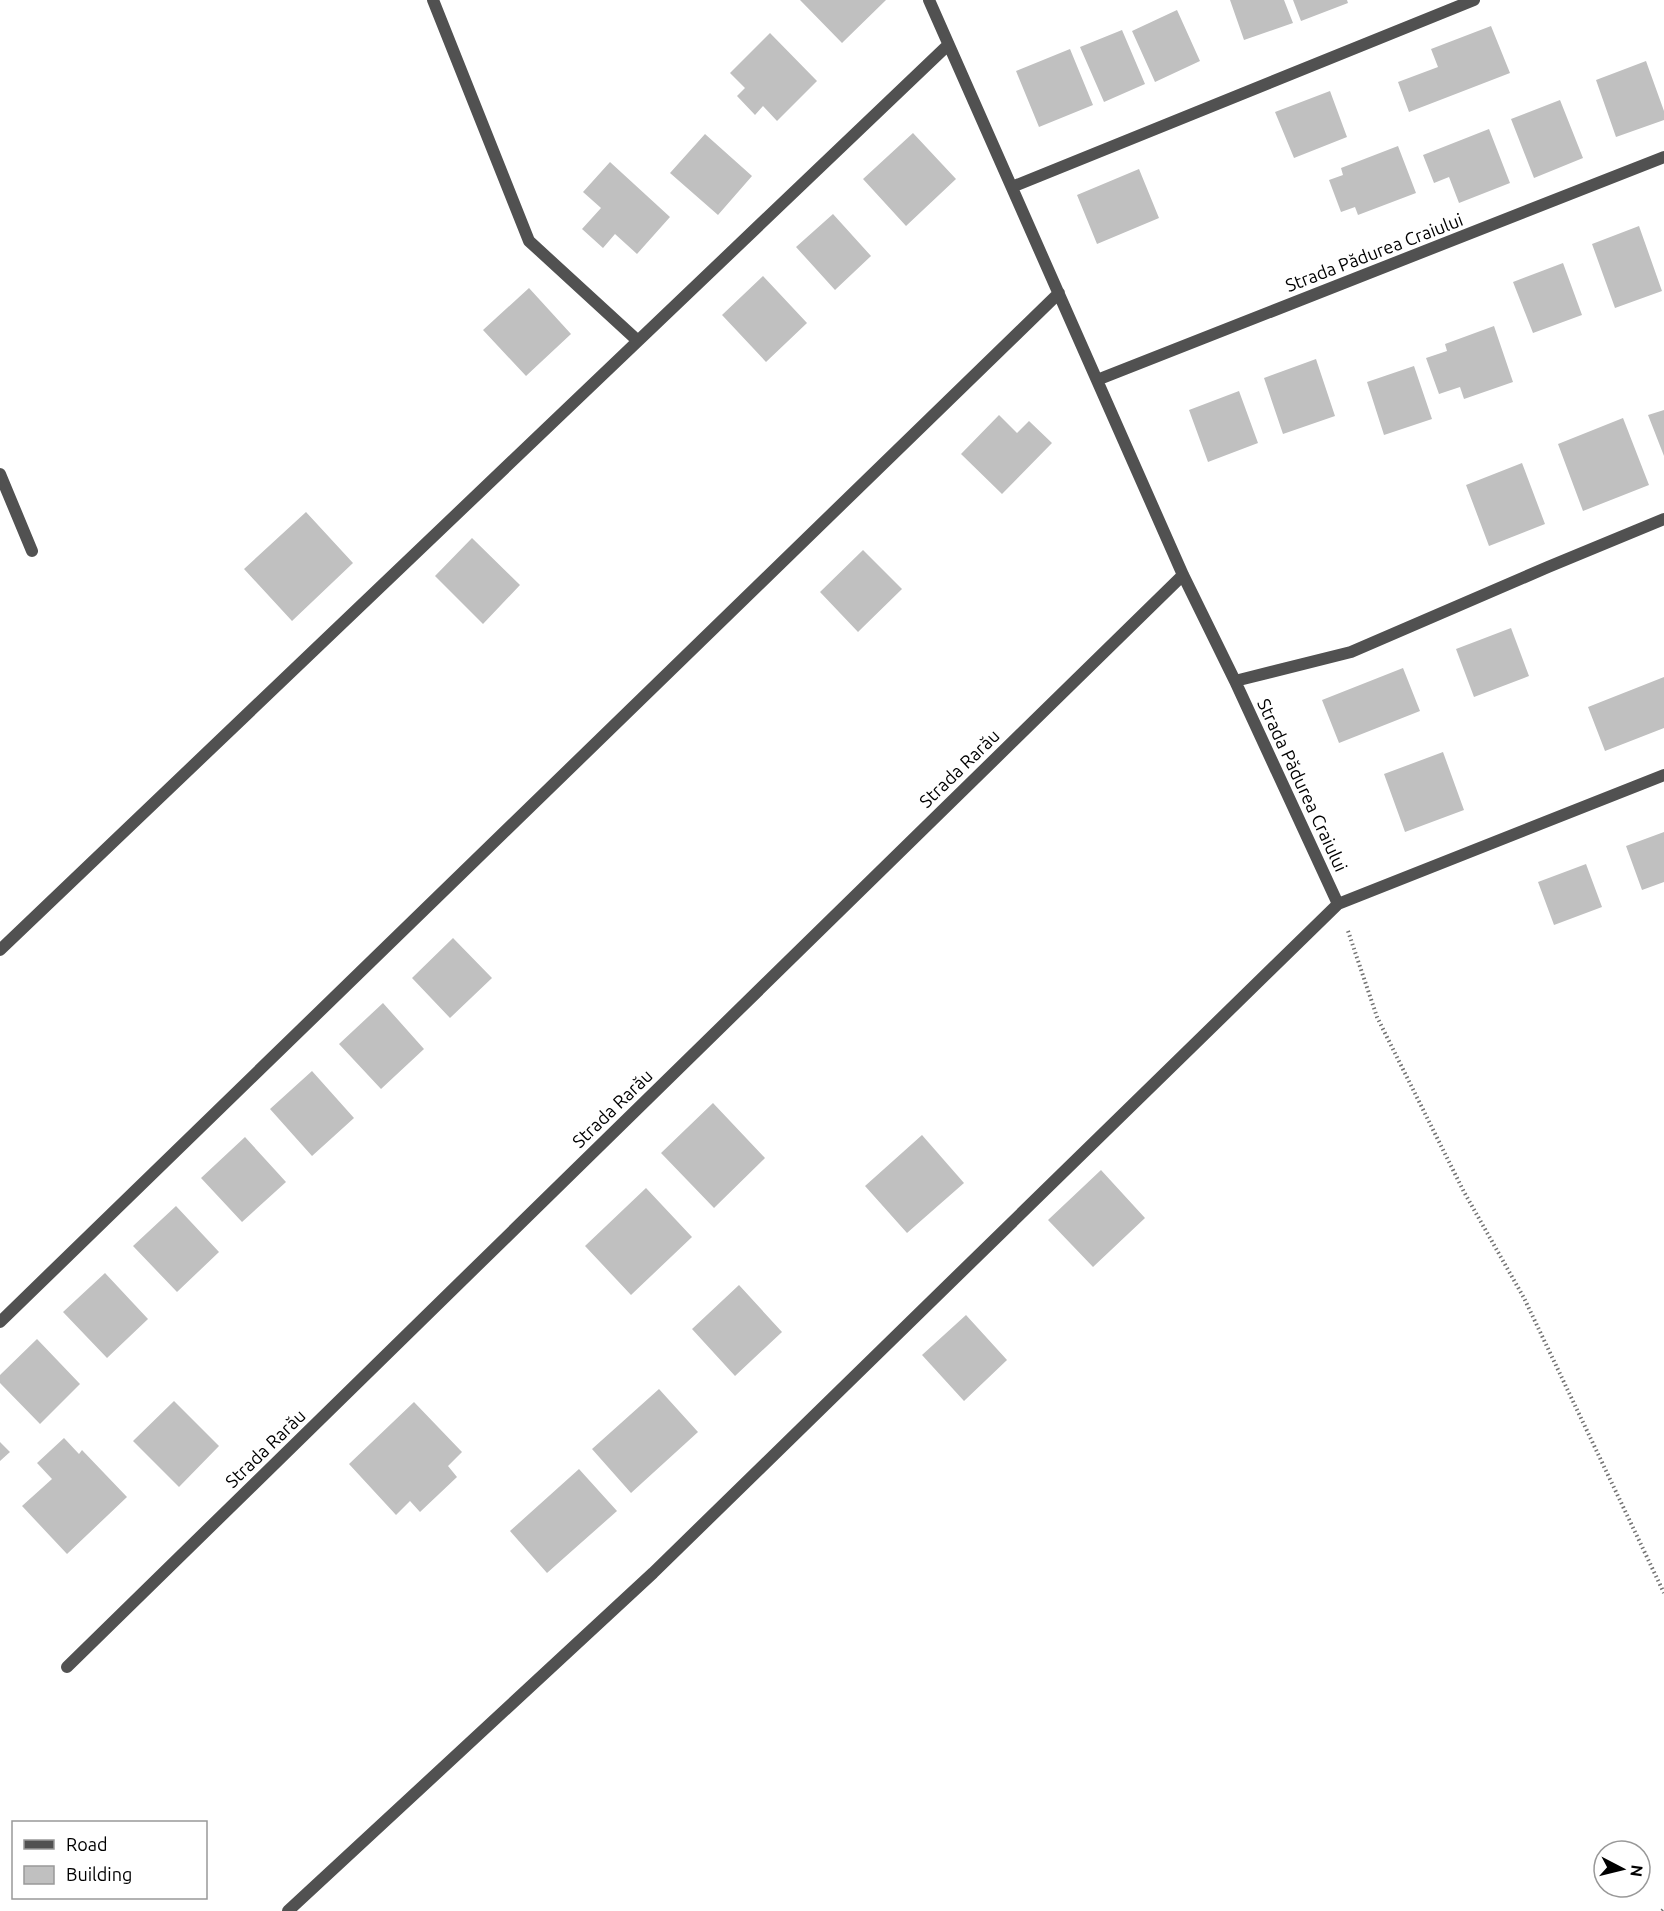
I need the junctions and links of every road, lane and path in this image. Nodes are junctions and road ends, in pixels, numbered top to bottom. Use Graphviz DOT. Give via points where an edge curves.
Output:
graph roads {
  1 [pos="433,0"];
  2 [pos="930,0"];
  3 [pos="1474,0"];
  4 [pos="948,45"];
  5 [pos="1664,158"];
  6 [pos="1012,186"];
  7 [pos="1059,293"];
  8 [pos="638,341"];
  9 [pos="1097,380"];
  10 [pos="0,474"];
  11 [pos="1664,519"];
  12 [pos="32,551"];
  13 [pos="1183,575"];
  14 [pos="1234,681"];
  15 [pos="1664,775"];
  16 [pos="1338,904"];
  17 [pos="0,950"];
  18 [pos="0,1322"];
  19 [pos="1664,1593"];
  20 [pos="67,1667"];
  21 [pos="288,1911"];
  1 -- 8 [label="street" via="529,240"];
  2 -- 4 [label="street, Strada Pădurea Craiului"];
  3 -- 6 [label="street"];
  4 -- 6 [label="street, Strada Pădurea Craiului"];
  4 -- 8 [label="street"];
  5 -- 9 [label="street, Strada Pădurea Craiului"];
  6 -- 7 [label="street, Strada Pădurea Craiului"];
  7 -- 9 [label="street, Strada Pădurea Craiului"];
  7 -- 18 [label="street"];
  8 -- 17 [label="street"];
  9 -- 13 [label="street, Strada Pădurea Craiului"];
  10 -- 12 [label="street"];
  11 -- 14 [label="street, Strada Pădurea Craiului" via="1351,652"];
  13 -- 14 [label="street, Strada Pădurea Craiului"];
  13 -- 20 [label="street, Strada Rarău"];
  14 -- 16 [label="street, Strada Pădurea Craiului"];
  15 -- 16 [label="street"];
  16 -- 19 [label="path" via="1377,1017 1464,1192 1524,1298"];
  16 -- 21 [label="street" via="653,1573"];
}
